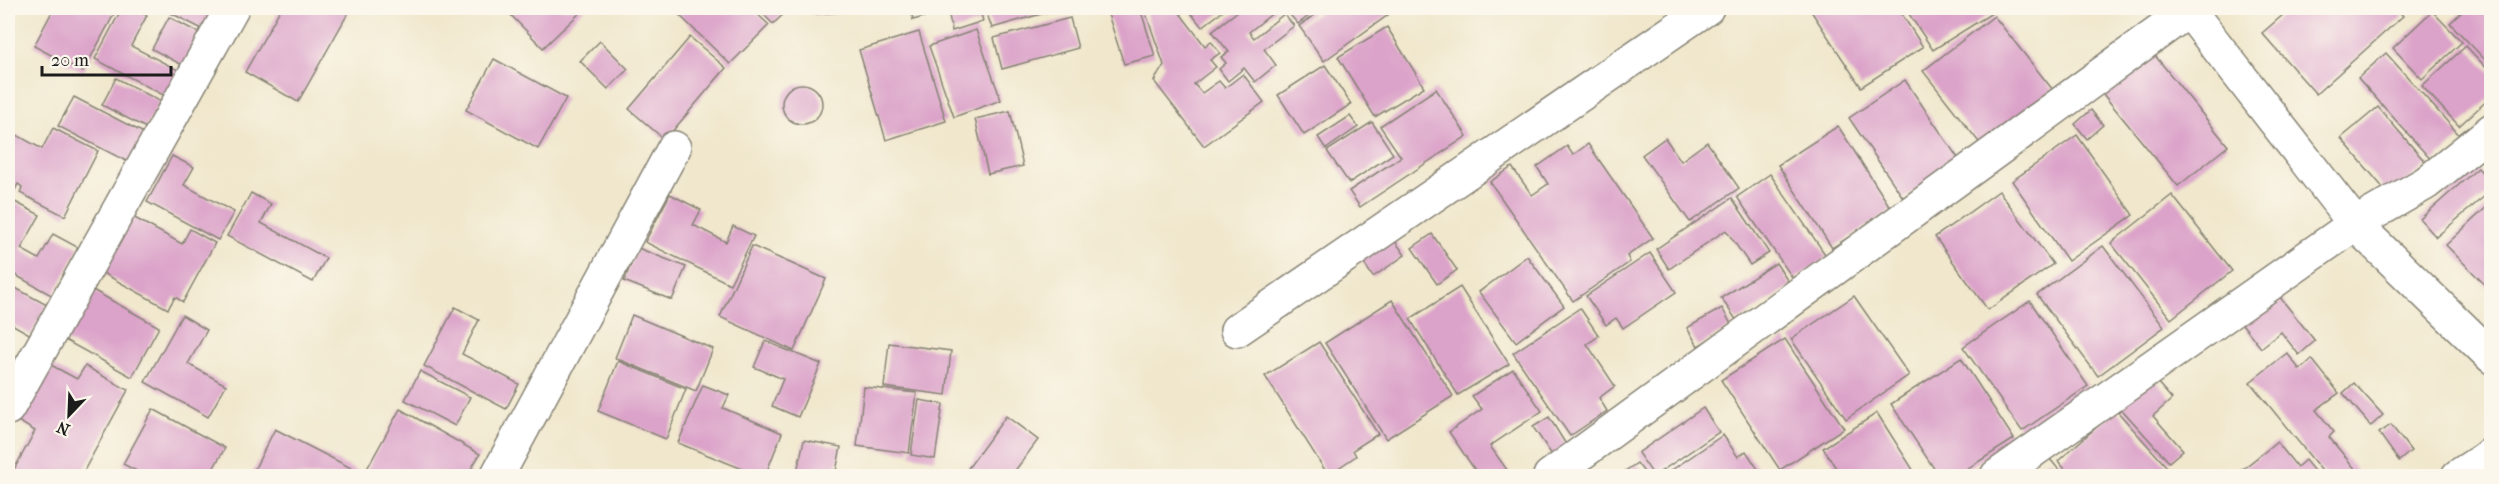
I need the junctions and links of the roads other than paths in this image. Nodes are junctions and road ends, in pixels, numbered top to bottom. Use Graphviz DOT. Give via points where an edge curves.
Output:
graph roads {
  1 [pos="232,8"];
  2 [pos="1707,8"];
  3 [pos="2188,9"];
  4 [pos="2492,130"];
  5 [pos="674,148"];
  6 [pos="2355,224"];
  7 [pos="1237,330"];
  8 [pos="2492,357"];
  9 [pos="8,408"];
  10 [pos="2492,454"];
  11 [pos="497,477"];
  12 [pos="1550,477"];
  13 [pos="1996,477"];
  14 [pos="2458,477"];
  1 -- 9 [label="street"];
  2 -- 7 [label="street"];
  3 -- 6 [label="street"];
  3 -- 12 [label="street"];
  4 -- 6 [label="street" via="2426,183"];
  5 -- 11 [label="street"];
  6 -- 8 [label="street"];
  6 -- 13 [label="street"];
  10 -- 14 [label="street"];
}
